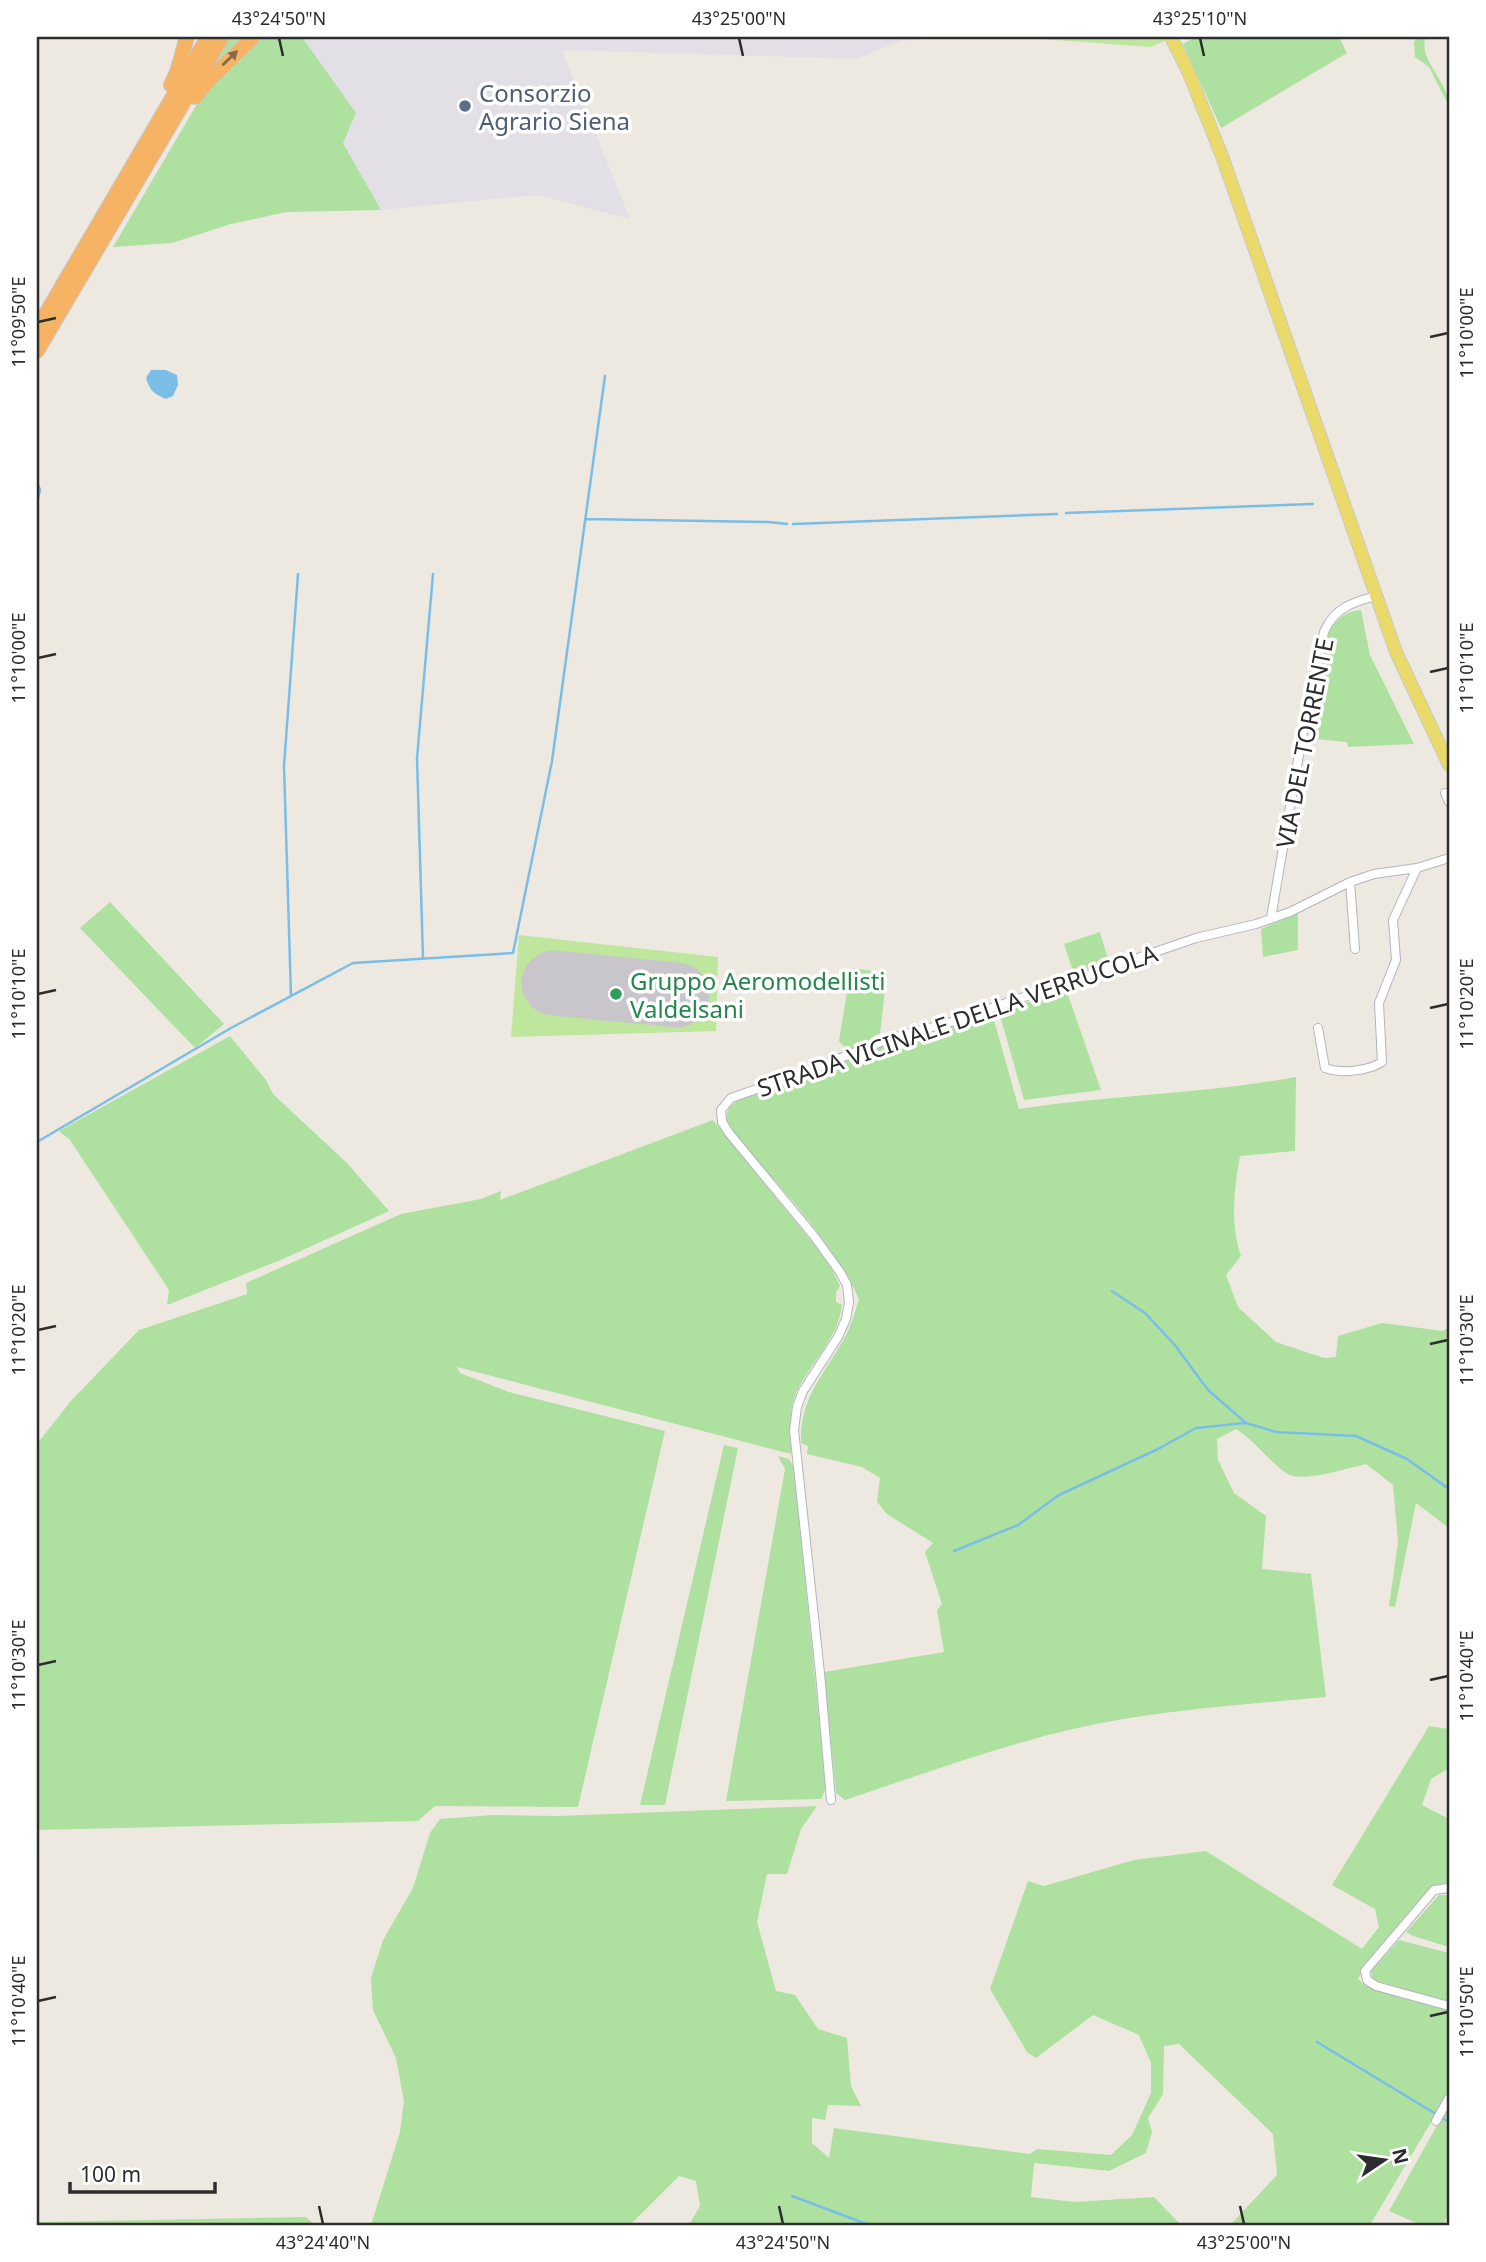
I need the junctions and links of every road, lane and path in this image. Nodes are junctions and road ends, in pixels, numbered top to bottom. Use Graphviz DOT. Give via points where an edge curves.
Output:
graph roads {
  1 [pos="187,37"];
  2 [pos="208,37"];
  3 [pos="222,37"];
  4 [pos="253,37"];
  5 [pos="1171,37"];
  6 [pos="96,226"];
  7 [pos="93,254"];
  8 [pos="37,329"];
  9 [pos="37,351"];
  10 [pos="1376,596"];
  11 [pos="1449,765"];
  12 [pos="1445,793"];
  13 [pos="1449,802"];
  14 [pos="1449,858"];
  15 [pos="1418,868"];
  16 [pos="1350,882"];
  17 [pos="1271,918"];
  18 [pos="1355,949"];
  19 [pos="1318,1028"];
  20 [pos="831,1800"];
  21 [pos="1449,1888"];
  22 [pos="1449,2006"];
  23 [pos="1449,2098"];
  24 [pos="1436,2121"];
  1 -- 6 [label="highway" via="174,80 101,205"];
  2 -- 6 [label="highway"];
  3 -- 7 [label="highway"];
  7 -- 4 [label="highway, one-way" via="118,223 193,99"];
  5 -- 10 [label="main road" via="1222,156"];
  6 -- 8 [label="highway"];
  7 -- 9 [label="highway"];
  10 -- 11 [label="main road" via="1396,652"];
  10 -- 17 [label="street, VIA DEL TORRENTE" via="1340,610 1324,632"];
  12 -- 13 [label="street"];
  14 -- 15 [label="street"];
  15 -- 16 [label="street"];
  15 -- 19 [label="street" via="1392,919 1396,960 1379,1003 1382,1062 1335,1072 1325,1068"];
  16 -- 17 [label="street"];
  16 -- 18 [label="street"];
  17 -- 20 [label="street, STRADA VICINALE DELLA VERRUCOLA" via="888,1039 731,1098 721,1110 729,1133 814,1236 847,1285 846,1319 803,1391 794,1430"];
  21 -- 22 [label="street" via="1434,1890 1365,1971 1367,1980 1376,1986"];
  23 -- 24 [label="street"];
}
